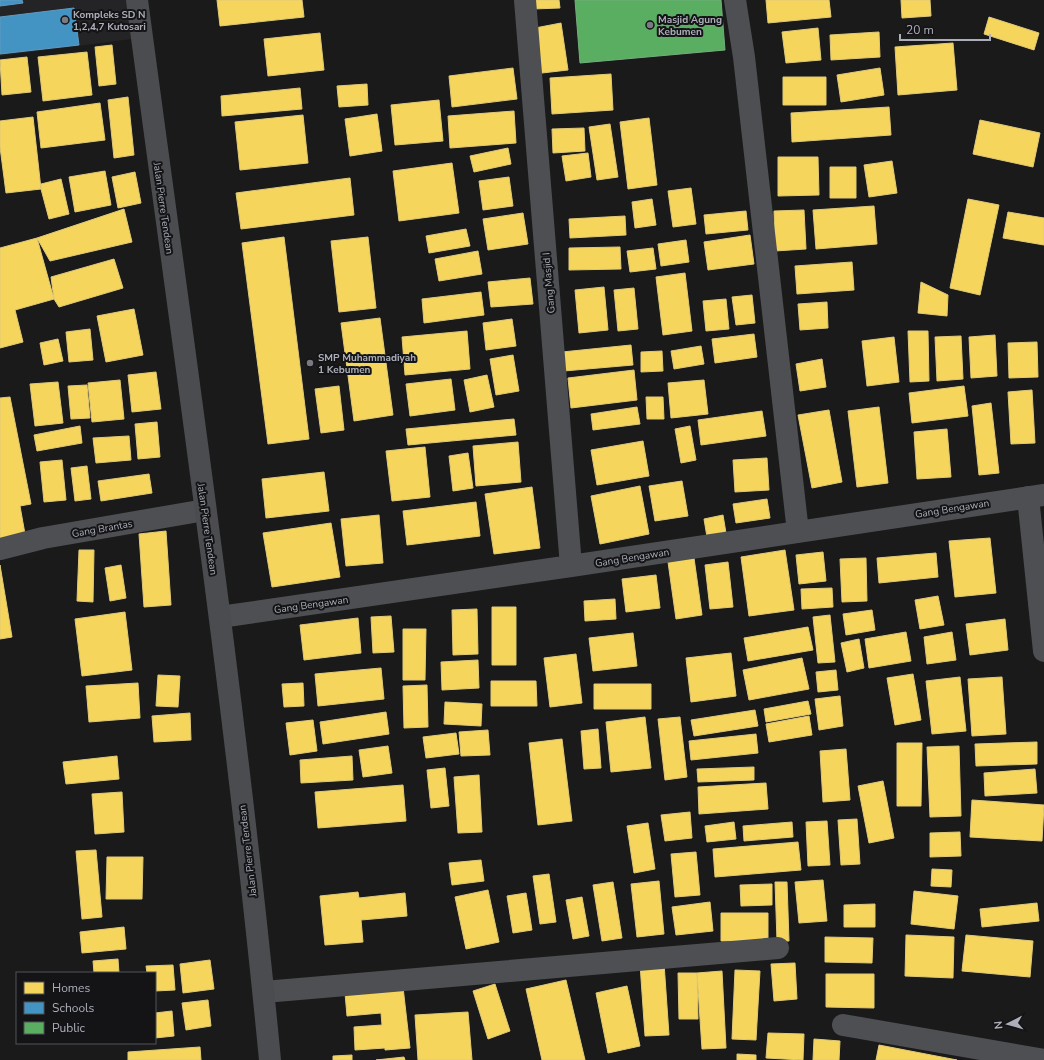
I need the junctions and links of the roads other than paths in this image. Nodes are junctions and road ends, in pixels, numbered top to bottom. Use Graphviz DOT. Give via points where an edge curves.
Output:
graph roads {
  1 [pos="137,0"];
  2 [pos="525,0"];
  3 [pos="735,0"];
  4 [pos="1036,496"];
  5 [pos="205,510"];
  6 [pos="798,532"];
  7 [pos="0,549"];
  8 [pos="571,566"];
  9 [pos="220,617"];
  10 [pos="1044,651"];
  11 [pos="778,948"];
  12 [pos="264,992"];
  13 [pos="843,1025"];
  14 [pos="270,1060"];
  15 [pos="1044,1060"];
  1 -- 5 [label="main road, Jalan Pierre Tendean"];
  2 -- 8 [label="street, Gang Masjid I"];
  3 -- 6 [label="street" via="744,57"];
  4 -- 6 [label="street, Gang Bengawan"];
  4 -- 10 [label="street"];
  5 -- 7 [label="street, Gang Brantas" via="43,538"];
  5 -- 9 [label="main road, Jalan Pierre Tendean"];
  6 -- 8 [label="street, Gang Bengawan"];
  8 -- 9 [label="street, Gang Bengawan"];
  9 -- 12 [label="main road, Jalan Pierre Tendean"];
  11 -- 12 [label="street"];
  12 -- 14 [label="main road, Jalan Pierre Tendean"];
  13 -- 15 [label="street"];
}
